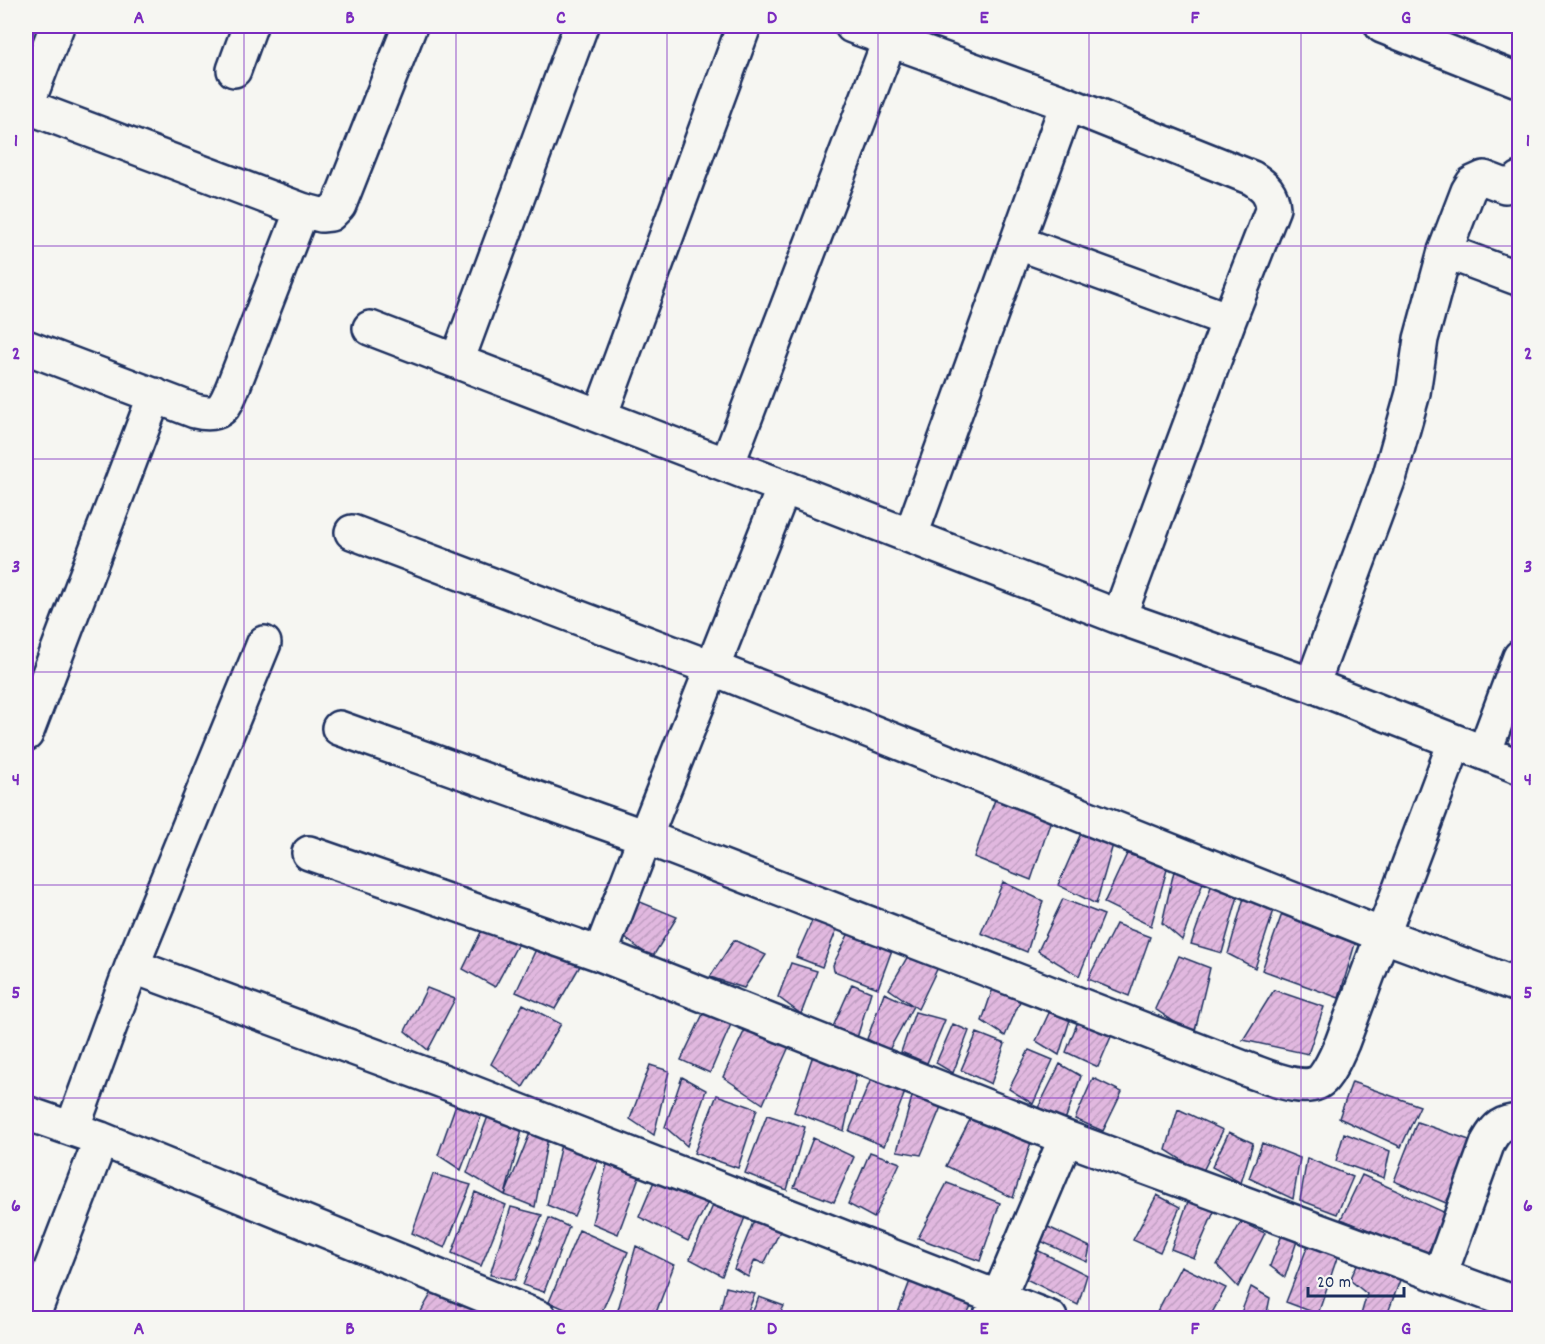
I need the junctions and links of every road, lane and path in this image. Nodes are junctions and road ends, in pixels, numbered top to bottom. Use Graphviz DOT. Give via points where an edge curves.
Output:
graph roads {
  1 [pos="57,26"];
  2 [pos="250,26"];
  3 [pos="410,26"];
  4 [pos="581,26"];
  5 [pos="744,26"];
  6 [pos="852,26"];
  7 [pos="1382,26"];
  8 [pos="890,39"];
  9 [pos="234,70"];
  10 [pos="1520,81"];
  11 [pos="1067,104"];
  12 [pos="26,106"];
  13 [pos="1520,179"];
  14 [pos="302,210"];
  15 [pos="1019,243"];
  16 [pos="1445,252"];
  17 [pos="1520,279"];
  18 [pos="1229,320"];
  19 [pos="370,328"];
  20 [pos="26,347"];
  21 [pos="457,361"];
  22 [pos="155,395"];
  23 [pos="600,416"];
  24 [pos="727,465"];
  25 [pos="784,487"];
  26 [pos="352,532"];
  27 [pos="911,535"];
  28 [pos="1119,617"];
  29 [pos="264,643"];
  30 [pos="1520,657"];
  31 [pos="712,668"];
  32 [pos="1312,685"];
  33 [pos="339,728"];
  34 [pos="26,734"];
  35 [pos="1470,747"];
  36 [pos="1520,767"];
  37 [pos="645,837"];
  38 [pos="309,853"];
  39 [pos="1382,935"];
  40 [pos="600,954"];
  41 [pos="132,966"];
  42 [pos="1520,986"];
  43 [pos="26,1113"];
  44 [pos="1520,1121"];
  45 [pos="86,1134"];
  46 [pos="1066,1138"];
  47 [pos="1440,1275"];
  48 [pos="1520,1305"];
  49 [pos="995,1309"];
  50 [pos="34,1315"];
  51 [pos="540,1318"];
  52 [pos="1050,1318"];
  1 -- 12 [label="street"];
  2 -- 9 [label="street"];
  3 -- 14 [label="street" via="339,205 330,214"];
  4 -- 21 [label="street"];
  5 -- 23 [label="street"];
  6 -- 8 [label="street"];
  7 -- 10 [label="street"];
  8 -- 11 [label="street"];
  8 -- 24 [label="street"];
  11 -- 15 [label="street"];
  11 -- 18 [label="street" via="1252,178 1268,191 1273,208"];
  12 -- 14 [label="street"];
  13 -- 16 [label="street" via="1511,185 1484,178 1473,183"];
  14 -- 22 [label="street" via="225,405 209,415"];
  15 -- 18 [label="street"];
  15 -- 27 [label="street"];
  16 -- 17 [label="street"];
  16 -- 32 [label="street" via="1421,339 1413,393 1389,475"];
  18 -- 28 [label="street"];
  19 -- 21 [label="street"];
  20 -- 22 [label="street"];
  21 -- 23 [label="street"];
  22 -- 34 [label="street"];
  23 -- 24 [label="street"];
  24 -- 25 [label="street"];
  25 -- 27 [label="street"];
  25 -- 31 [label="street"];
  26 -- 31 [label="street"];
  27 -- 28 [label="street"];
  28 -- 32 [label="street"];
  29 -- 41 [label="street"];
  30 -- 35 [label="street"];
  31 -- 37 [label="street"];
  31 -- 39 [label="street"];
  32 -- 35 [label="street"];
  33 -- 37 [label="street"];
  35 -- 36 [label="street"];
  35 -- 39 [label="street"];
  37 -- 39 [label="street" via="1293,1085 1322,1080 1342,1043"];
  37 -- 40 [label="street"];
  38 -- 40 [label="street"];
  39 -- 42 [label="street"];
  40 -- 46 [label="street"];
  41 -- 45 [label="street"];
  41 -- 49 [label="street" via="440,1080"];
  43 -- 45 [label="street"];
  44 -- 47 [label="street" via="1505,1122 1488,1142"];
  45 -- 50 [label="street"];
  45 -- 51 [label="street"];
  46 -- 47 [label="street"];
  46 -- 49 [label="street"];
  47 -- 48 [label="street"];
  49 -- 52 [label="street"];
}
